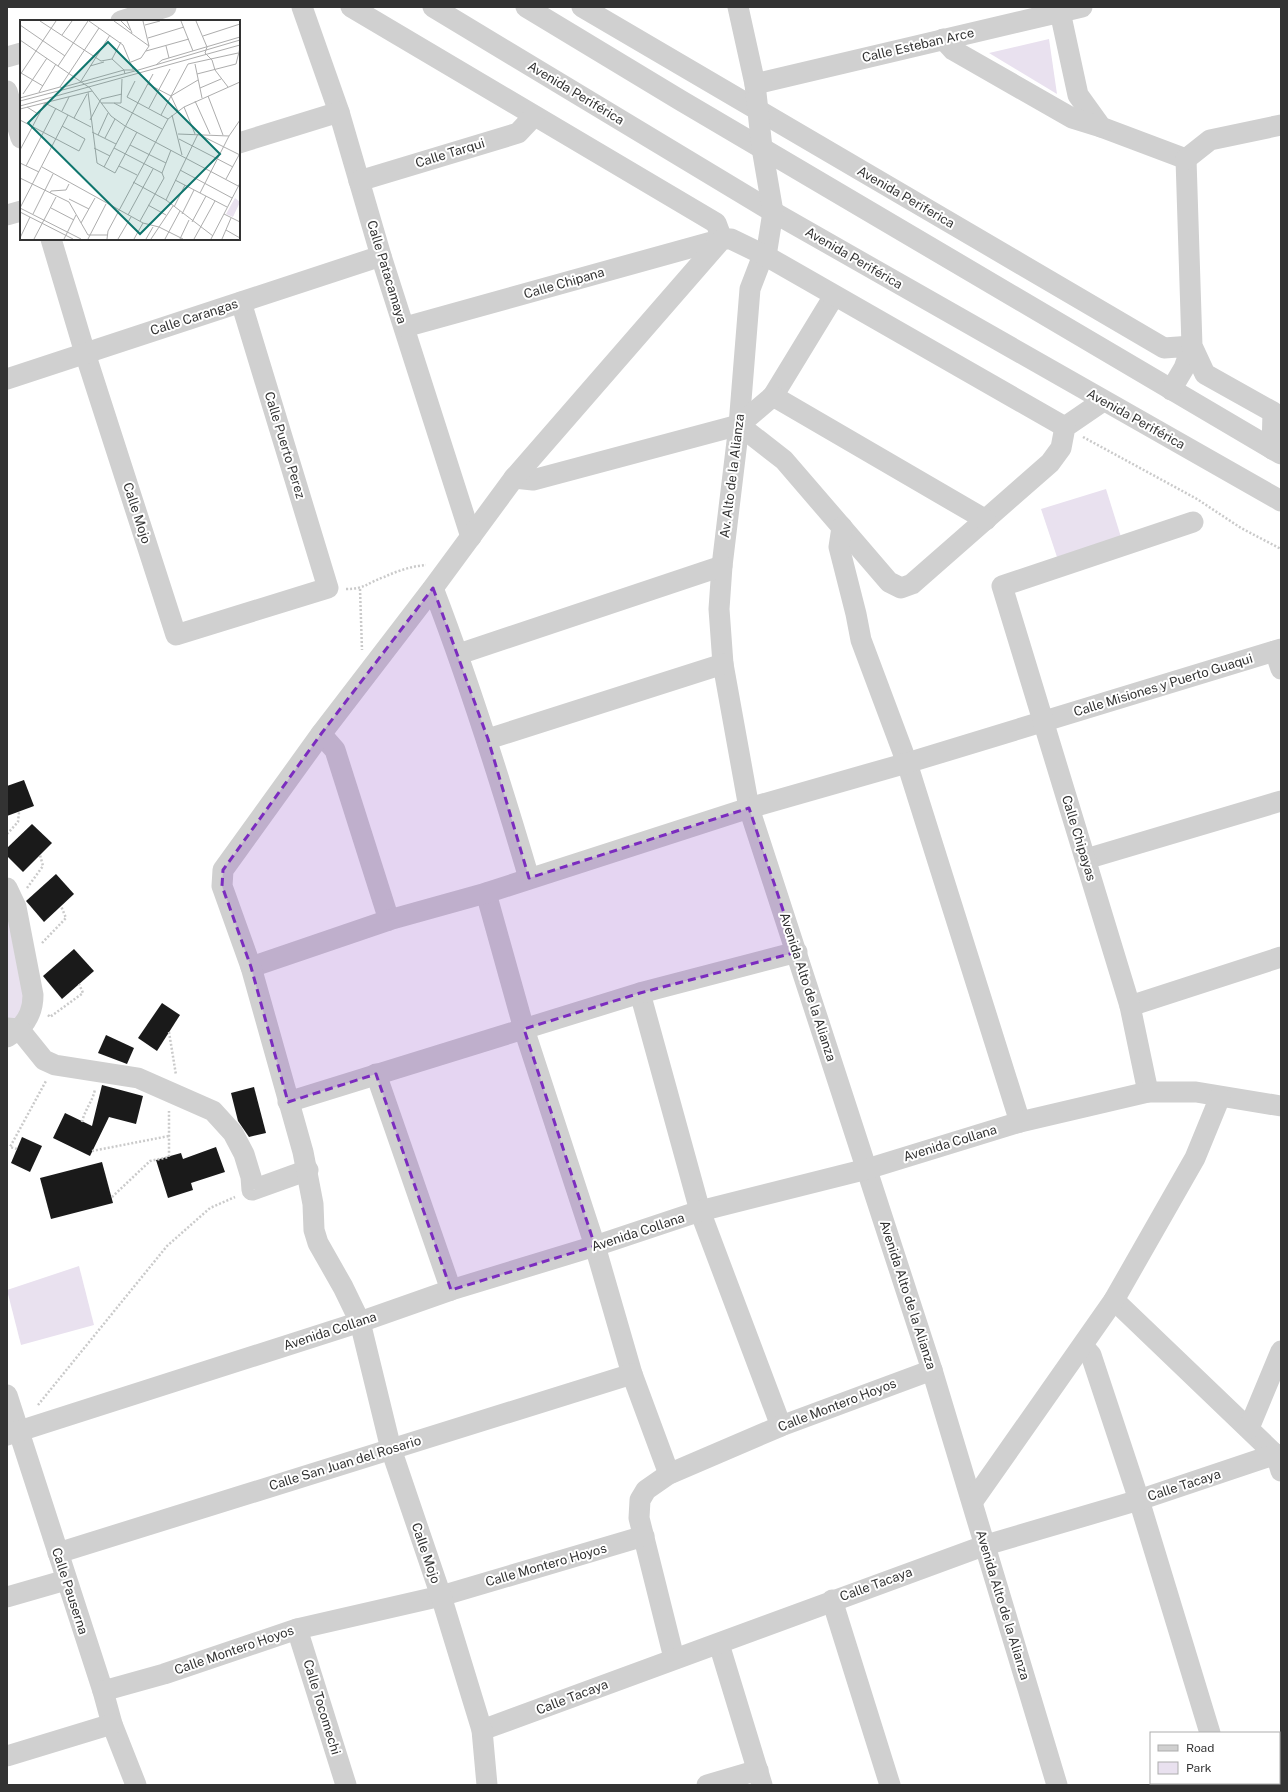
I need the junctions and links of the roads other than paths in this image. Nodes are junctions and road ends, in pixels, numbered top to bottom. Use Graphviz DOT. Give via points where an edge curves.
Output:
graph roads {
  1 [pos="302,7"];
  2 [pos="351,7"];
  3 [pos="433,7"];
  4 [pos="526,7"];
  5 [pos="582,7"];
  6 [pos="738,7"];
  7 [pos="1082,7"];
  8 [pos="153,9"];
  9 [pos="1059,9"];
  10 [pos="124,20"];
  11 [pos="943,39"];
  12 [pos="20,53"];
  13 [pos="7,57"];
  14 [pos="755,84"];
  15 [pos="7,91"];
  16 [pos="758,110"];
  17 [pos="339,112"];
  18 [pos="534,116"];
  19 [pos="1281,125"];
  20 [pos="1101,127"];
  21 [pos="20,135"];
  22 [pos="240,143"];
  23 [pos="762,148"];
  24 [pos="1186,159"];
  25 [pos="359,181"];
  26 [pos="20,211"];
  27 [pos="773,212"];
  28 [pos="7,215"];
  29 [pos="722,239"];
  30 [pos="51,240"];
  31 [pos="381,256"];
  32 [pos="766,256"];
  33 [pos="834,296"];
  34 [pos="241,302"];
  35 [pos="405,327"];
  36 [pos="1192,346"];
  37 [pos="86,353"];
  38 [pos="7,379"];
  39 [pos="1171,390"];
  40 [pos="773,396"];
  41 [pos="1103,401"];
  42 [pos="1277,405"];
  43 [pos="739,425"];
  44 [pos="1065,427"];
  45 [pos="1276,452"];
  46 [pos="514,478"];
  47 [pos="1281,501"];
  48 [pos="986,520"];
  49 [pos="1193,522"];
  50 [pos="842,527"];
  51 [pos="471,537"];
  52 [pos="722,566"];
  53 [pos="328,588"];
  54 [pos="433,588"];
  55 [pos="459,654"];
  56 [pos="1279,656"];
  57 [pos="722,664"];
  58 [pos="1044,720"];
  59 [pos="321,734"];
  60 [pos="488,739"];
  61 [pos="907,763"];
  62 [pos="1281,801"];
  63 [pos="749,808"];
  64 [pos="1086,859"];
  65 [pos="529,878"];
  66 [pos="486,893"];
  67 [pos="11,896"];
  68 [pos="389,920"];
  69 [pos="797,952"];
  70 [pos="1281,957"];
  71 [pos="251,967"];
  72 [pos="640,993"];
  73 [pos="1130,1006"];
  74 [pos="524,1029"];
  75 [pos="11,1031"];
  76 [pos="376,1074"];
  77 [pos="1148,1092"];
  78 [pos="1220,1097"];
  79 [pos="288,1102"];
  80 [pos="1281,1106"];
  81 [pos="1020,1122"];
  82 [pos="867,1169"];
  83 [pos="308,1170"];
  84 [pos="700,1211"];
  85 [pos="595,1246"];
  86 [pos="450,1290"];
  87 [pos="1114,1300"];
  88 [pos="360,1322"];
  89 [pos="1083,1346"];
  90 [pos="1281,1351"];
  91 [pos="932,1370"];
  92 [pos="632,1374"];
  93 [pos="7,1395"];
  94 [pos="781,1426"];
  95 [pos="1249,1428"];
  96 [pos="17,1431"];
  97 [pos="391,1449"];
  98 [pos="1279,1462"];
  99 [pos="669,1474"];
  100 [pos="1139,1500"];
  101 [pos="973,1501"];
  102 [pos="644,1536"];
  103 [pos="986,1545"];
  104 [pos="58,1553"];
  105 [pos="66,1580"];
  106 [pos="441,1596"];
  107 [pos="7,1597"];
  108 [pos="832,1600"];
  109 [pos="297,1629"];
  110 [pos="720,1644"];
  111 [pos="674,1658"];
  112 [pos="103,1691"];
  113 [pos="112,1724"];
  114 [pos="482,1730"];
  115 [pos="1210,1732"];
  116 [pos="7,1756"];
  117 [pos="760,1777"];
  118 [pos="136,1785"];
  119 [pos="346,1785"];
  120 [pos="486,1785"];
  121 [pos="707,1785"];
  122 [pos="890,1785"];
  123 [pos="1057,1785"];
  1 -- 17 [label="street, Calle Patacamaya"];
  2 -- 18 [label="street"];
  3 -- 27 [label="street, Avenida Periférica"];
  4 -- 23 [label="street"];
  5 -- 16 [label="street, Avenida Periferica"];
  6 -- 14 [label="street, Av. Alto de la Alianza"];
  7 -- 9 [label="street, Calle Esteban Arce"];
  8 -- 10 [label="street"];
  9 -- 11 [label="street, Calle Esteban Arce"];
  9 -- 20 [label="street" via="1078,95"];
  11 -- 14 [label="street, Calle Esteban Arce"];
  11 -- 20 [label="street" via="953,50 1072,118"];
  12 -- 13 [label="street"];
  14 -- 16 [label="street, Av. Alto de la Alianza"];
  15 -- 21 [label="street"];
  16 -- 23 [label="street, Av. Alto de la Alianza"];
  16 -- 36 [label="street, Avenida Periferica" via="1164,348"];
  17 -- 22 [label="street"];
  17 -- 25 [label="street, Calle Patacamaya"];
  18 -- 25 [label="street, Calle Tarqui" via="518,133"];
  18 -- 29 [label="street" via="716,223"];
  19 -- 24 [label="street" via="1210,140"];
  20 -- 24 [label="street"];
  23 -- 27 [label="street, Av. Alto de la Alianza"];
  23 -- 39 [label="street"];
  24 -- 36 [label="street"];
  25 -- 31 [label="street, Calle Patacamaya"];
  26 -- 28 [label="street"];
  27 -- 32 [label="street, Av. Alto de la Alianza"];
  27 -- 41 [label="street, Avenida Periférica"];
  29 -- 32 [label="street" via="731,239"];
  29 -- 35 [label="street, Calle Chipana"];
  29 -- 46 [label="street, Calle Mojo"];
  30 -- 37 [label="street, Calle Mojo"];
  31 -- 34 [label="street, Calle Carangas"];
  31 -- 35 [label="street, Calle Patacamaya"];
  32 -- 33 [label="street"];
  32 -- 43 [label="street, Av. Alto de la Alianza" via="760,263 750,289"];
  33 -- 40 [label="street"];
  33 -- 44 [label="street"];
  34 -- 37 [label="street, Calle Carangas"];
  34 -- 53 [label="street, Calle Puerto Perez"];
  35 -- 51 [label="street, Calle Patacamaya"];
  36 -- 39 [label="street" via="1184,368"];
  36 -- 42 [label="street" via="1205,374"];
  37 -- 38 [label="street, Calle Carangas"];
  37 -- 53 [label="street, Calle Mojo" via="176,635"];
  39 -- 45 [label="street"];
  40 -- 43 [label="street"];
  40 -- 48 [label="street"];
  41 -- 44 [label="street"];
  41 -- 47 [label="street, Avenida Periférica"];
  42 -- 45 [label="street"];
  43 -- 46 [label="street" via="534,480"];
  43 -- 50 [label="street" via="784,460"];
  43 -- 52 [label="street, Av. Alto de la Alianza"];
  44 -- 48 [label="street" via="1061,448 1050,463"];
  46 -- 51 [label="street, Calle Mojo"];
  48 -- 50 [label="street" via="912,584 901,588 889,582"];
  49 -- 58 [label="street, Calle Chipayas" via="1002,586"];
  50 -- 61 [label="street" via="839,547 860,640"];
  51 -- 54 [label="street, Calle Mojo"];
  52 -- 55 [label="street"];
  52 -- 57 [label="street, Av. Alto de la Alianza"];
  54 -- 55 [label="street"];
  54 -- 59 [label="street, Calle Mojo"];
  55 -- 60 [label="street"];
  56 -- 58 [label="street, Calle Misiones y Puerto Guaqui"];
  57 -- 60 [label="street"];
  57 -- 63 [label="street, Av. Alto de la Alianza"];
  58 -- 61 [label="street, Calle Misiones y Puerto Guaqui"];
  58 -- 64 [label="street, Calle Chipayas"];
  59 -- 68 [label="street" via="335,750"];
  59 -- 71 [label="street, Calle Mojo" via="223,870 222,886"];
  60 -- 65 [label="street"];
  61 -- 63 [label="street, Calle Misiones y Puerto Guaqui"];
  61 -- 81 [label="street"];
  62 -- 64 [label="street"];
  63 -- 65 [label="street, Calle Misiones y Puerto Guaqui"];
  63 -- 69 [label="street, Avenida Alto de la Alianza"];
  64 -- 73 [label="street, Calle Chipayas"];
  65 -- 66 [label="street, Calle Misiones y Puerto Guaqui"];
  66 -- 68 [label="street, Calle Misiones y Puerto Guaqui"];
  66 -- 74 [label="street"];
  67 -- 75 [label="street" via="33,995 33,1008 25,1023"];
  68 -- 71 [label="street, Calle Misiones y Puerto Guaqui"];
  69 -- 72 [label="street"];
  69 -- 82 [label="street, Avenida Alto de la Alianza"];
  70 -- 73 [label="street"];
  71 -- 79 [label="street, Calle Mojo"];
  72 -- 74 [label="street"];
  72 -- 84 [label="street"];
  73 -- 77 [label="street, Calle Chipayas"];
  74 -- 76 [label="street"];
  74 -- 85 [label="street"];
  75 -- 83 [label="street" via="44,1060 55,1065 138,1078 213,1111 233,1133 244,1154 252,1190"];
  76 -- 79 [label="street"];
  76 -- 86 [label="street"];
  77 -- 78 [label="street, Avenida Collana" via="1196,1092"];
  77 -- 81 [label="street, Avenida Collana"];
  78 -- 80 [label="street, Avenida Collana"];
  78 -- 87 [label="street" via="1195,1158"];
  79 -- 83 [label="street, Calle Mojo"];
  81 -- 82 [label="street, Avenida Collana"];
  82 -- 84 [label="street, Avenida Collana"];
  82 -- 91 [label="street, Avenida Alto de la Alianza"];
  83 -- 88 [label="street, Calle Mojo" via="314,1230 318,1243"];
  84 -- 85 [label="street, Avenida Collana"];
  84 -- 94 [label="street"];
  85 -- 86 [label="street, Avenida Collana"];
  85 -- 92 [label="street"];
  86 -- 88 [label="street, Avenida Collana"];
  87 -- 89 [label="street"];
  87 -- 95 [label="street"];
  88 -- 96 [label="street, Avenida Collana"];
  88 -- 97 [label="street, Calle Mojo"];
  89 -- 100 [label="street" via="1091,1355"];
  89 -- 101 [label="street"];
  90 -- 95 [label="street"];
  91 -- 94 [label="street, Calle Montero Hoyos"];
  91 -- 101 [label="street, Avenida Alto de la Alianza"];
  92 -- 97 [label="street, Calle San Juan del Rosario"];
  92 -- 99 [label="street"];
  93 -- 96 [label="street, Calle Pauserna"];
  94 -- 99 [label="street, Calle Montero Hoyos"];
  95 -- 98 [label="street"];
  96 -- 104 [label="street, Calle Pauserna"];
  97 -- 104 [label="street, Calle San Juan del Rosario"];
  97 -- 106 [label="street, Calle Mojo"];
  98 -- 100 [label="street, Calle Tacaya"];
  99 -- 102 [label="street, Calle Montero Hoyos" via="646,1490 640,1500 639,1518"];
  100 -- 103 [label="street, Calle Tacaya"];
  100 -- 115 [label="street"];
  101 -- 103 [label="street, Avenida Alto de la Alianza"];
  102 -- 106 [label="street, Calle Montero Hoyos"];
  102 -- 111 [label="street"];
  103 -- 108 [label="street, Calle Tacaya"];
  103 -- 123 [label="street, Avenida Alto de la Alianza"];
  104 -- 105 [label="street, Calle Pauserna"];
  105 -- 107 [label="street"];
  105 -- 112 [label="street, Calle Pauserna"];
  106 -- 109 [label="street, Calle Montero Hoyos"];
  106 -- 114 [label="street, Calle Mojo"];
  108 -- 110 [label="street, Calle Tacaya"];
  108 -- 122 [label="street"];
  109 -- 112 [label="street, Calle Montero Hoyos" via="164,1674"];
  109 -- 119 [label="street, Calle Tocomechi"];
  110 -- 111 [label="street, Calle Tacaya"];
  110 -- 117 [label="street"];
  111 -- 114 [label="street, Calle Tacaya"];
  112 -- 113 [label="street, Calle Pauserna"];
  113 -- 116 [label="street"];
  113 -- 118 [label="street, Calle Pauserna"];
  114 -- 120 [label="street, Calle Mojo"];
  117 -- 121 [label="street"];
}
